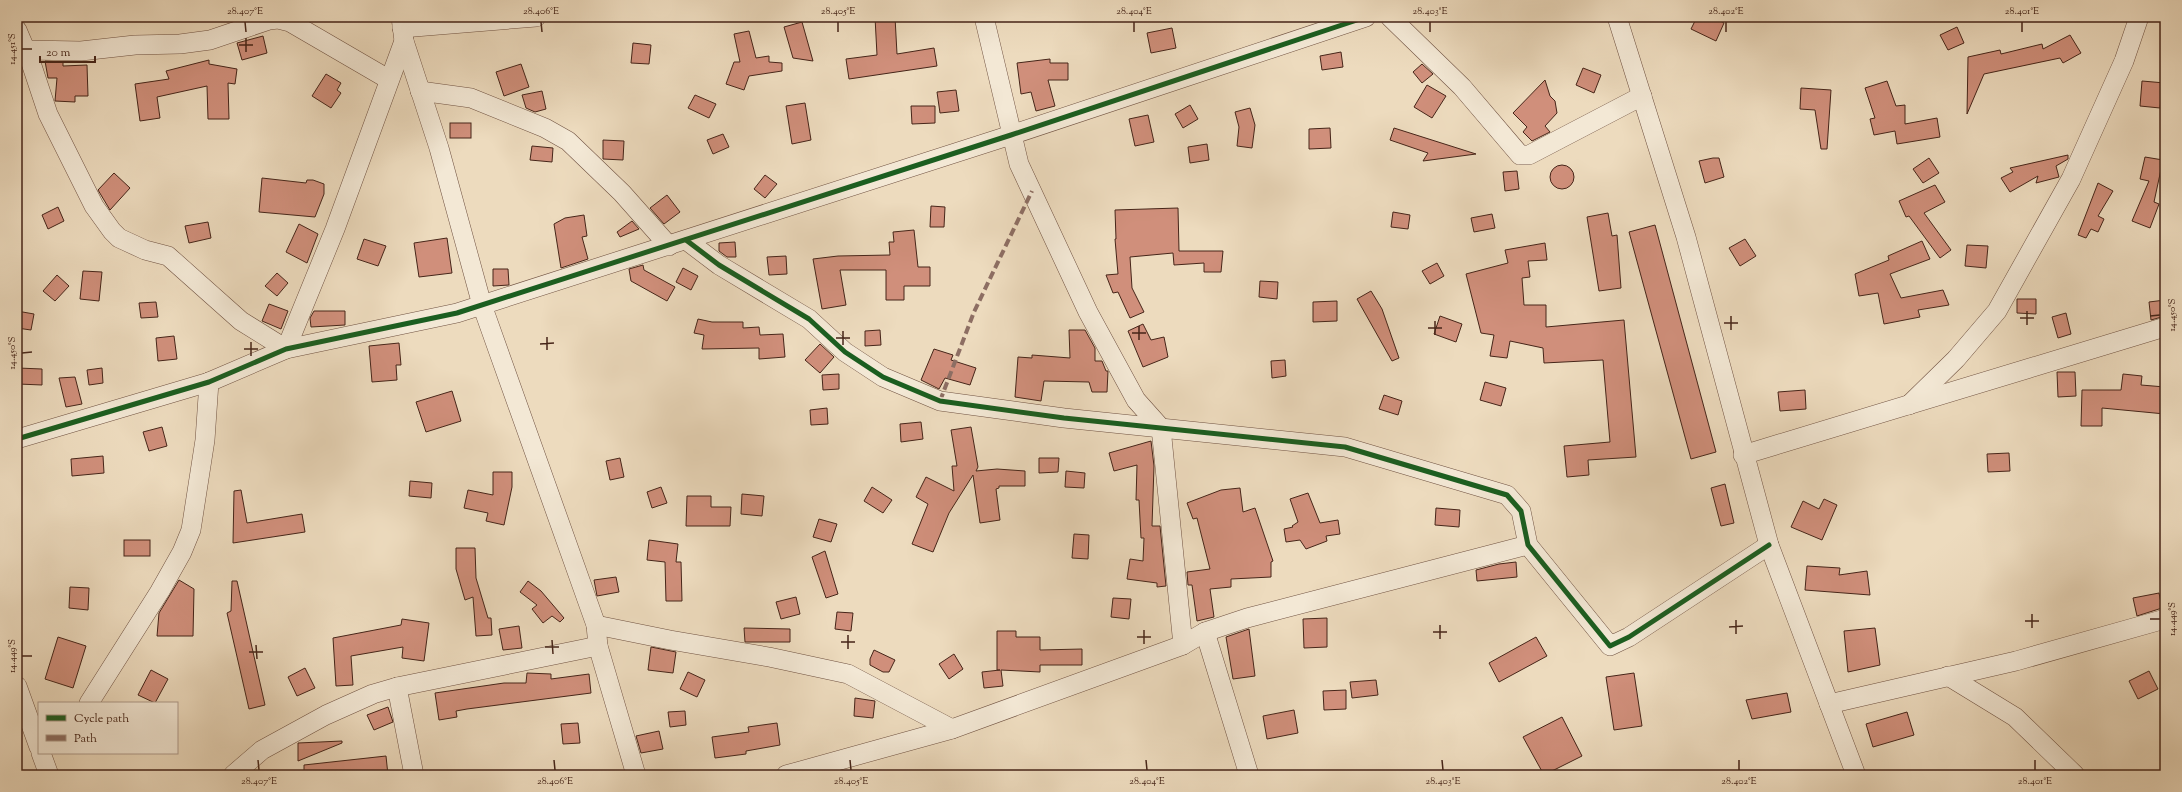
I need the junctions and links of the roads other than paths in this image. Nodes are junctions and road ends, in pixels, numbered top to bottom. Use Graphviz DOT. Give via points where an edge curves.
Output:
graph roads {
  1 [pos="536,17"];
  2 [pos="984,17"];
  3 [pos="1366,17"];
  4 [pos="1390,17"];
  5 [pos="1617,17"];
  6 [pos="2139,17"];
  7 [pos="402,29"];
  8 [pos="17,30"];
  9 [pos="26,50"];
  10 [pos="388,79"];
  11 [pos="420,91"];
  12 [pos="1642,96"];
  13 [pos="1011,135"];
  14 [pos="677,243"];
  15 [pos="482,304"];
  16 [pos="2165,327"];
  17 [pos="286,349"];
  18 [pos="209,382"];
  19 [pos="1909,405"];
  20 [pos="1161,428"];
  21 [pos="17,439"];
  22 [pos="1743,455"];
  23 [pos="1528,544"];
  24 [pos="1769,544"];
  25 [pos="2165,619"];
  26 [pos="596,625"];
  27 [pos="1205,632"];
  28 [pos="1183,645"];
  29 [pos="598,646"];
  30 [pos="1948,676"];
  31 [pos="17,686"];
  32 [pos="397,687"];
  33 [pos="90,702"];
  34 [pos="1829,704"];
  35 [pos="952,729"];
  36 [pos="38,744"];
  37 [pos="56,754"];
  38 [pos="46,766"];
  39 [pos="233,775"];
  40 [pos="414,775"];
  41 [pos="636,775"];
  42 [pos="786,775"];
  43 [pos="1249,775"];
  44 [pos="1856,775"];
  45 [pos="2075,775"];
  1 -- 7 [label="street"];
  2 -- 13 [label="street"];
  3 -- 13 [label="street"];
  4 -- 12 [label="street" via="1462,87 1520,156 1529,155"];
  5 -- 12 [label="street"];
  6 -- 19 [label="street" via="2124,61 2071,179 1996,311 1956,359"];
  7 -- 10 [label="street"];
  7 -- 11 [label="street"];
  8 -- 9 [label="street"];
  9 -- 10 [label="street" via="81,51 135,45 180,44 210,40 258,23 278,19 290,22"];
  9 -- 17 [label="street" via="48,114 94,206 112,231 119,238 145,250 168,256 242,321"];
  10 -- 17 [label="street" via="335,229"];
  11 -- 14 [label="street" via="471,98 568,141"];
  11 -- 15 [label="street" via="439,148"];
  12 -- 22 [label="street" via="1686,237"];
  13 -- 14 [label="street"];
  13 -- 20 [label="street" via="1019,164 1088,312 1136,400"];
  14 -- 15 [label="street"];
  14 -- 20 [label="street" via="809,319 845,352 883,377 940,401"];
  15 -- 17 [label="street" via="458,313"];
  15 -- 26 [label="street"];
  16 -- 19 [label="street"];
  17 -- 18 [label="street"];
  18 -- 21 [label="street"];
  18 -- 33 [label="street" via="205,440 191,530 160,592"];
  19 -- 22 [label="street"];
  20 -- 23 [label="street" via="1345,447 1492,490 1507,495 1521,511"];
  20 -- 28 [label="street"];
  22 -- 24 [label="street"];
  23 -- 24 [label="street" via="1610,646 1629,637"];
  23 -- 27 [label="street" via="1247,618"];
  24 -- 34 [label="street"];
  25 -- 30 [label="street"];
  26 -- 29 [label="street"];
  26 -- 35 [label="street" via="848,674"];
  27 -- 28 [label="street"];
  27 -- 43 [label="street"];
  28 -- 35 [label="street"];
  29 -- 32 [label="street"];
  29 -- 41 [label="street"];
  30 -- 34 [label="street"];
  30 -- 45 [label="street" via="2015,717"];
  31 -- 36 [label="street"];
  32 -- 39 [label="street" via="373,694 326,715 262,750"];
  32 -- 40 [label="street"];
  34 -- 44 [label="street"];
  35 -- 42 [label="street"];
  37 -- 38 [label="street"];
}
